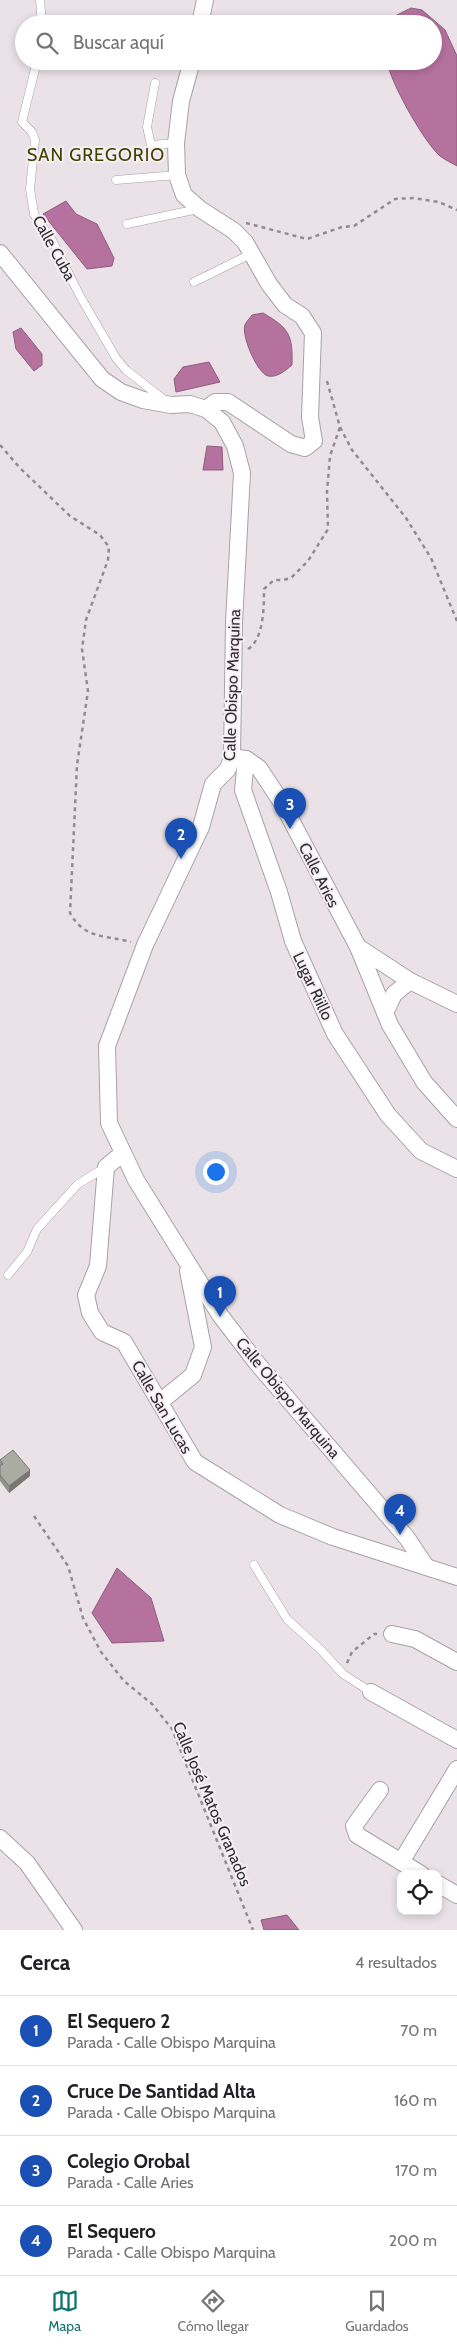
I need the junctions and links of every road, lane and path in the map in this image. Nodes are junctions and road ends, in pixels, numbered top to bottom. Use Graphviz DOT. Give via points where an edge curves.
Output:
graph roads {
  1 [pos="40,0"];
  2 [pos="204,0"];
  3 [pos="41,15"];
  4 [pos="202,15"];
  5 [pos="36,70"];
  6 [pos="190,70"];
  7 [pos="155,83"];
  8 [pos="176,143"];
  9 [pos="177,175"];
  10 [pos="116,180"];
  11 [pos="200,209"];
  12 [pos="457,210"];
  13 [pos="127,224"];
  14 [pos="234,231"];
  15 [pos="0,253"];
  16 [pos="251,254"];
  17 [pos="194,282"];
  18 [pos="325,374"];
  19 [pos="170,405"];
  20 [pos="206,409"];
  21 [pos="340,427"];
  22 [pos="0,445"];
  23 [pos="457,621"];
  24 [pos="234,652"];
  25 [pos="239,758"];
  26 [pos="145,945"];
  27 [pos="358,948"];
  28 [pos="410,981"];
  29 [pos="457,1004"];
  30 [pos="385,1013"];
  31 [pos="457,1119"];
  32 [pos="123,1153"];
  33 [pos="106,1167"];
  34 [pos="457,1169"];
  35 [pos="187,1264"];
  36 [pos="8,1276"];
  37 [pos="160,1402"];
  38 [pos="34,1516"];
  39 [pos="425,1565"];
  40 [pos="254,1566"];
  41 [pos="457,1577"];
  42 [pos="392,1634"];
  43 [pos="457,1662"];
  44 [pos="343,1674"];
  45 [pos="371,1692"];
  46 [pos="457,1740"];
  47 [pos="457,1769"];
  48 [pos="380,1790"];
  49 [pos="0,1838"];
  50 [pos="401,1862"];
  51 [pos="414,1870"];
  52 [pos="442,1886"];
  53 [pos="457,1895"];
  54 [pos="74,1930"];
  55 [pos="253,1930"];
  1 -- 3 [label="lane"];
  2 -- 4 [label="street"];
  5 -- 19 [label="lane, Calle Cuba" via="22,122 35,140 30,189 34,214 52,240 116,358"];
  6 -- 8 [label="street" via="181,101"];
  7 -- 8 [label="lane" via="147,127 151,145"];
  8 -- 9 [label="street"];
  9 -- 10 [label="lane"];
  9 -- 11 [label="street" via="184,195"];
  11 -- 13 [label="lane"];
  11 -- 14 [label="street"];
  12 -- 14 [label="path" via="439,202 395,199 354,226 307,239 250,223 242,223"];
  14 -- 16 [label="street"];
  15 -- 19 [label="street" via="102,379 121,392"];
  16 -- 17 [label="lane"];
  16 -- 20 [label="street" via="275,291 302,316 313,333 310,417 314,441 305,448 291,444 228,402 214,402"];
  18 -- 21 [label="path"];
  19 -- 20 [label="street" via="190,404"];
  20 -- 24 [label="street, Calle Obispo Marquina" via="222,422 235,446 242,473"];
  21 -- 23 [label="path" via="352,450 406,518 430,558"];
  21 -- 24 [label="path" via="330,456 328,528 308,561 290,578 274,580 264,589 258,636 250,649"];
  22 -- 26 [label="path" via="70,516 100,535 109,547 108,560 86,620 82,649 88,691 76,765 70,912 85,932"];
  24 -- 25 [label="street, Calle Obispo Marquina"];
  25 -- 26 [label="street, Calle Obispo Marquina" via="213,784 200,827"];
  25 -- 27 [label="street, Calle Aries" via="259,768 282,802"];
  25 -- 34 [label="street, Lugar Riillo" via="242,790 293,941 335,1034 388,1115 422,1152"];
  26 -- 32 [label="street, Calle Obispo Marquina" via="107,1046 109,1123"];
  27 -- 28 [label="street"];
  27 -- 30 [label="street, Calle Aries"];
  28 -- 29 [label="street"];
  28 -- 30 [label="street" via="394,994"];
  30 -- 31 [label="street, Calle Aries" via="424,1082"];
  32 -- 33 [label="street"];
  32 -- 35 [label="street, Calle Obispo Marquina"];
  33 -- 36 [label="lane" via="78,1184 38,1229 27,1252"];
  33 -- 37 [label="street, Calle San Lucas" via="98,1266 86,1295 90,1313 102,1332 124,1342"];
  35 -- 37 [label="street" via="203,1347 193,1375"];
  35 -- 39 [label="street, Calle Obispo Marquina" via="256,1362 407,1538"];
  37 -- 39 [label="street, Calle San Lucas" via="195,1462 264,1506 333,1538"];
  38 -- 55 [label="path, Calle José Matos Granados" via="68,1566 83,1618 101,1652 124,1681 152,1704 172,1729"];
  39 -- 41 [label="street, Calle San Lucas"];
  40 -- 44 [label="lane" via="287,1619"];
  42 -- 43 [label="street" via="415,1639"];
  42 -- 44 [label="path" via="374,1634 352,1652"];
  44 -- 45 [label="lane"];
  45 -- 46 [label="street"];
  47 -- 50 [label="street"];
  48 -- 50 [label="street" via="354,1826 357,1835"];
  49 -- 54 [label="street" via="27,1863"];
  50 -- 51 [label="street"];
  52 -- 53 [label="street"];
}
